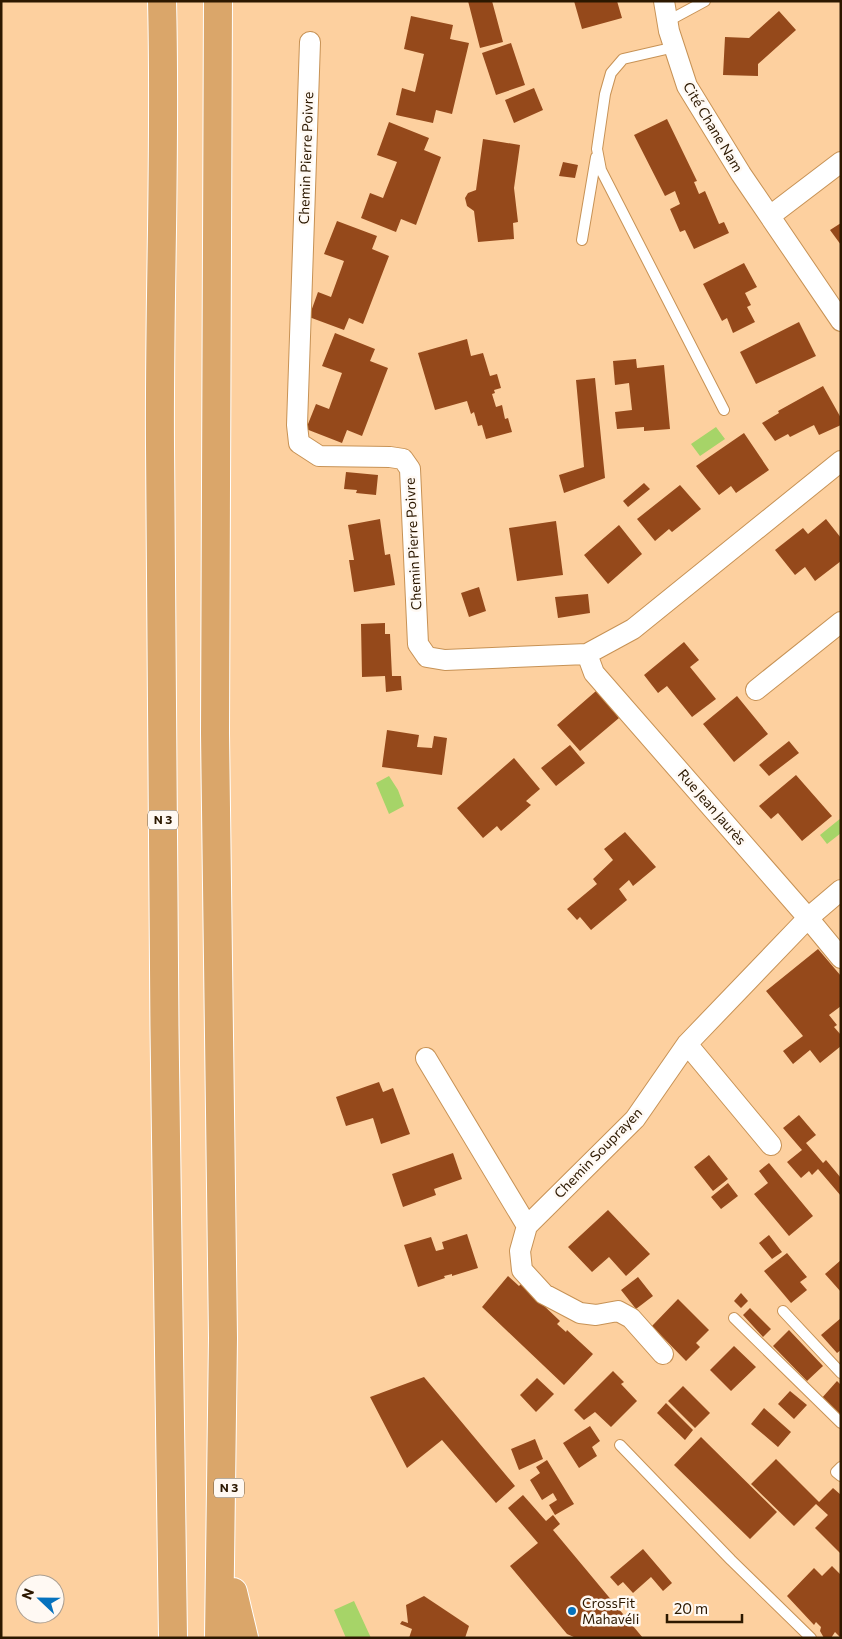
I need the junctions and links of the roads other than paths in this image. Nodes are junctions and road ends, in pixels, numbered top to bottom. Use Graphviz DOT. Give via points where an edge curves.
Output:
graph roads {
  1 [pos="162,1"];
  2 [pos="218,1"];
  3 [pos="706,1"];
  4 [pos="666,11"];
  5 [pos="310,42"];
  6 [pos="675,48"];
  7 [pos="597,149"];
  8 [pos="841,162"];
  9 [pos="770,216"];
  10 [pos="582,240"];
  11 [pos="841,321"];
  12 [pos="724,410"];
  13 [pos="841,461"];
  14 [pos="841,622"];
  15 [pos="587,654"];
  16 [pos="756,690"];
  17 [pos="841,890"];
  18 [pos="808,918"];
  19 [pos="841,958"];
  20 [pos="687,1044"];
  21 [pos="426,1058"];
  22 [pos="771,1145"];
  23 [pos="527,1226"];
  24 [pos="783,1311"];
  25 [pos="734,1318"];
  26 [pos="223,1338"];
  27 [pos="663,1354"];
  28 [pos="841,1373"];
  29 [pos="841,1423"];
  30 [pos="620,1445"];
  31 [pos="841,1467"];
  32 [pos="841,1476"];
  33 [pos="233,1592"];
  34 [pos="173,1638"];
  35 [pos="219,1638"];
  36 [pos="233,1638"];
  37 [pos="244,1638"];
  38 [pos="811,1638"];
  1 -- 34 [label="highway, N 3" via="162,722"];
  2 -- 26 [label="highway, N 3" via="215,733"];
  3 -- 4 [label="lane"];
  4 -- 6 [label="street, Cité Chane Nam"];
  5 -- 15 [label="street, Chemin Pierre Poivre" via="298,443 319,456 402,459 410,469 418,644 427,657 444,660"];
  6 -- 7 [label="lane" via="623,59 610,73"];
  6 -- 9 [label="street, Cité Chane Nam" via="687,86"];
  7 -- 10 [label="lane"];
  7 -- 12 [label="lane" via="601,170"];
  8 -- 9 [label="street"];
  9 -- 11 [label="street, Cité Chane Nam"];
  13 -- 15 [label="street, Chemin Pierre Poivre" via="633,629"];
  14 -- 16 [label="street"];
  15 -- 18 [label="street, Rue Jean Jaurès" via="594,672"];
  17 -- 18 [label="street, Chemin Souprayen"];
  18 -- 19 [label="street, Rue Jean Jaurès"];
  18 -- 20 [label="street, Chemin Souprayen"];
  20 -- 22 [label="street"];
  20 -- 23 [label="street, Chemin Souprayen" via="635,1118"];
  21 -- 23 [label="street"];
  23 -- 27 [label="street" via="520,1251 522,1270 544,1294 580,1313 596,1315 618,1311 631,1318"];
  24 -- 28 [label="lane"];
  25 -- 29 [label="lane"];
  26 -- 33 [label="highway, N 3"];
  26 -- 35 [label="highway, N 3"];
  30 -- 38 [label="lane"];
  31 -- 32 [label="lane" via="836,1472"];
  33 -- 36 [label="highway, N 3"];
  33 -- 37 [label="highway, N 3"];
}
